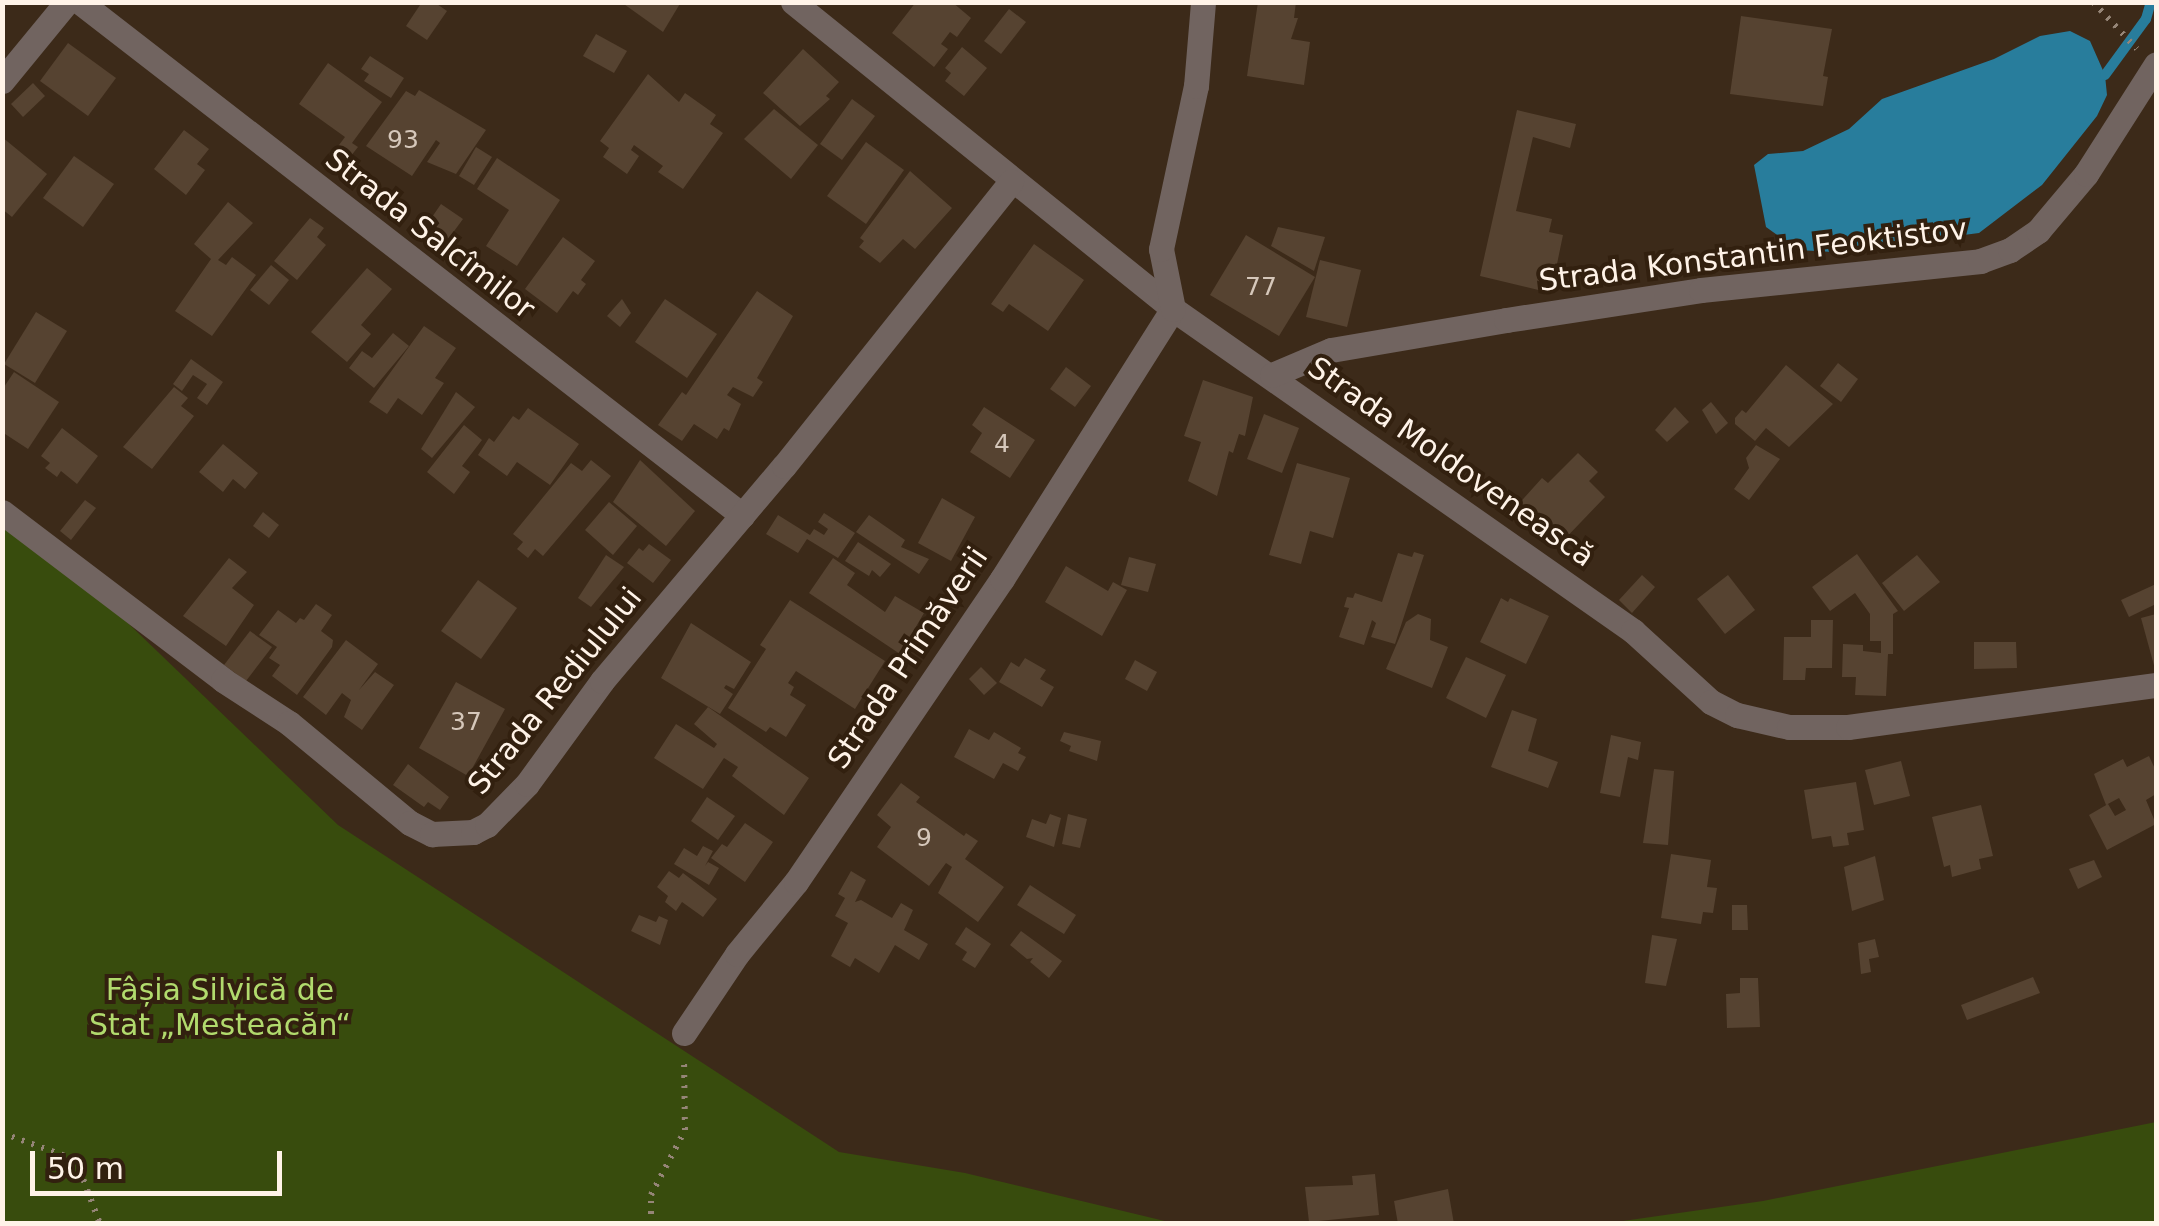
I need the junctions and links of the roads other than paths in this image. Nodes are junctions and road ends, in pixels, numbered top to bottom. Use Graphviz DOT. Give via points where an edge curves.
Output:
graph roads {
  1 [pos="66,2"];
  2 [pos="80,2"];
  3 [pos="793,2"];
  4 [pos="1203,2"];
  5 [pos="2156,66"];
  6 [pos="2,81"];
  7 [pos="1011,182"];
  8 [pos="1172,309"];
  9 [pos="1272,375"];
  10 [pos="2,512"];
  11 [pos="742,515"];
  12 [pos="2156,684"];
  13 [pos="684,1033"];
  1 -- 6 [label="street"];
  2 -- 11 [label="street, Strada Salcîmilor"];
  3 -- 7 [label="street, Strada Moldovenească"];
  4 -- 8 [label="street" via="1196,86 1161,248"];
  5 -- 9 [label="street, Strada Konstantin Feoktistov" via="2086,174 2038,230 1980,261 1701,290 1506,320 1332,350"];
  7 -- 8 [label="street, Strada Moldovenească"];
  7 -- 11 [label="street, Strada Rediulului"];
  8 -- 9 [label="street, Strada Moldovenească"];
  8 -- 13 [label="street, Strada Primăverii" via="1002,579 796,882"];
  9 -- 12 [label="street, Strada Moldovenească" via="1633,630 1712,702 1737,715 1788,728 1848,727"];
  10 -- 11 [label="street, Strada Rediulului" via="289,723 410,823 454,836 488,826 507,807"];
}
